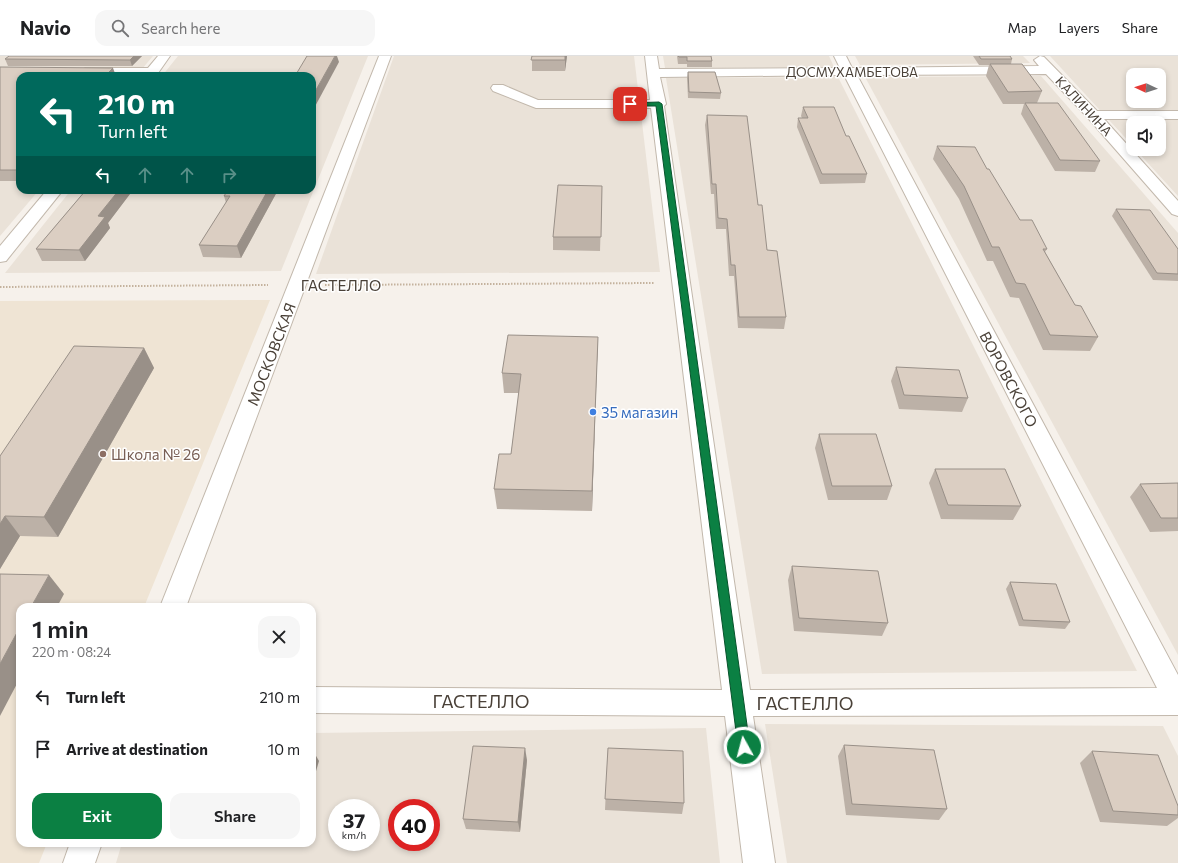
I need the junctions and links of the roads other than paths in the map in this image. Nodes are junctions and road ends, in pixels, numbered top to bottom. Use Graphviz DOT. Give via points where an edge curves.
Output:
graph roads {
  1 [pos="164,56"];
  2 [pos="385,56"];
  3 [pos="1037,56"];
  4 [pos="844,64"];
  5 [pos="653,65"];
  6 [pos="1049,70"];
  7 [pos="152,72"];
  8 [pos="498,88"];
  9 [pos="659,104"];
  10 [pos="1178,114"];
  11 [pos="1093,115"];
  12 [pos="52,194"];
  13 [pos="1178,211"];
  14 [pos="0,257"];
  15 [pos="175,603"];
  16 [pos="316,700"];
  17 [pos="1178,701"];
  18 [pos="739,703"];
  19 [pos="85,847"];
  20 [pos="79,863"];
  21 [pos="759,863"];
  1 -- 7 [label="street"];
  2 -- 15 [label="street, МОСКОВСКАЯ"];
  3 -- 6 [label="street, КАЛИНИНА"];
  4 -- 5 [label="street, ДОСМУХАМБЕТОВА"];
  4 -- 6 [label="street, ДОСМУХАМБЕТОВА"];
  4 -- 17 [label="street, ВОРОВСКОГО"];
  5 -- 9 [label="street"];
  6 -- 11 [label="street, КАЛИНИНА"];
  8 -- 9 [label="street" via="536,104"];
  9 -- 18 [label="street"];
  10 -- 11 [label="street"];
  11 -- 13 [label="street, КАЛИНИНА"];
  12 -- 14 [label="street"];
  16 -- 18 [label="street, ГАСТЕЛЛО"];
  17 -- 18 [label="street, ГАСТЕЛЛО"];
  18 -- 21 [label="street"];
  19 -- 20 [label="street"];
}
